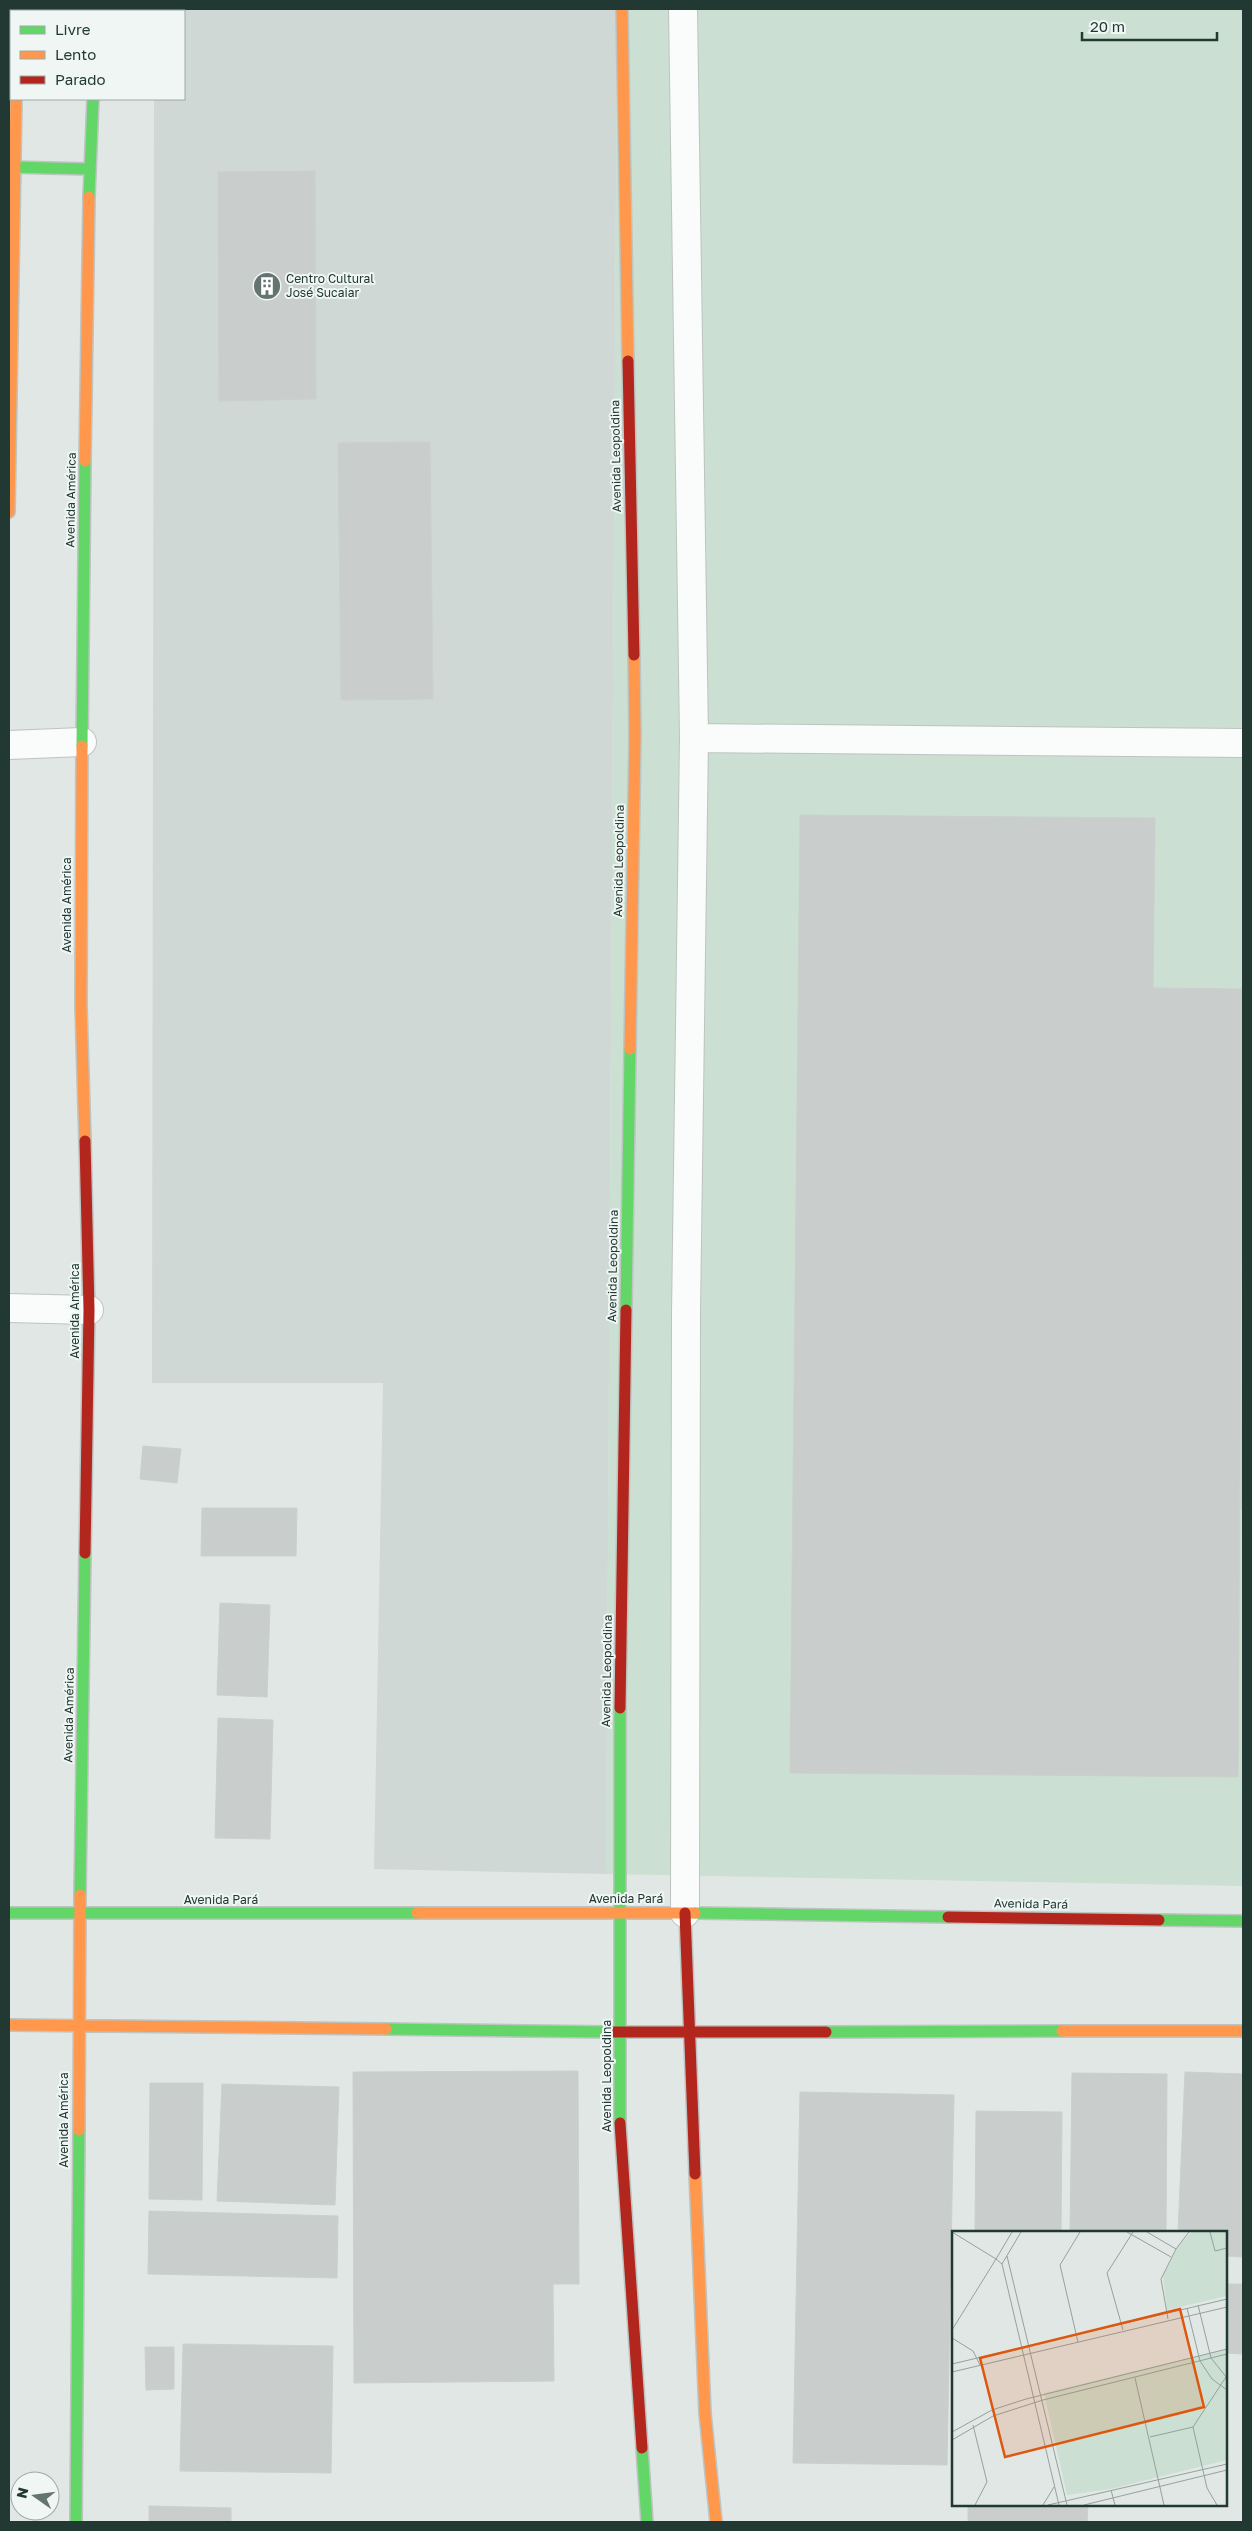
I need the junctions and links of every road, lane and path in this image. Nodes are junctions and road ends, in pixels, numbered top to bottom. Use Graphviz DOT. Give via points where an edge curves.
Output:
graph roads {
  1 [pos="622,9"];
  2 [pos="683,9"];
  3 [pos="16,100"];
  4 [pos="93,100"];
  5 [pos="12,168"];
  6 [pos="89,169"];
  7 [pos="9,512"];
  8 [pos="694,738"];
  9 [pos="82,742"];
  10 [pos="1243,743"];
  11 [pos="9,745"];
  12 [pos="9,1308"];
  13 [pos="90,1310"];
  14 [pos="9,1913"];
  15 [pos="619,1913"];
  16 [pos="685,1913"];
  17 [pos="80,1914"];
  18 [pos="1243,1921"];
  19 [pos="9,2025"];
  20 [pos="79,2026"];
  21 [pos="692,2031"];
  22 [pos="1243,2031"];
  23 [pos="620,2032"];
  24 [pos="76,2522"];
  25 [pos="647,2522"];
  26 [pos="716,2522"];
  1 -- 15 [label="main road, Avenida Leopoldina" via="634,736"];
  2 -- 8 [label="street"];
  3 -- 5 [label="main road"];
  4 -- 6 [label="main road, Avenida América"];
  5 -- 6 [label="main road"];
  5 -- 7 [label="main road"];
  6 -- 9 [label="main road, Avenida América"];
  8 -- 10 [label="street"];
  8 -- 16 [label="street" via="686,1313"];
  9 -- 11 [label="street"];
  9 -- 13 [label="main road, Avenida América" via="81,1006"];
  12 -- 13 [label="street"];
  13 -- 17 [label="main road, Avenida América"];
  14 -- 17 [label="main road, Avenida Pará"];
  15 -- 16 [label="main road, Avenida Pará"];
  15 -- 17 [label="main road, Avenida Pará"];
  15 -- 23 [label="main road, Avenida Leopoldina"];
  16 -- 18 [label="main road, Avenida Pará"];
  16 -- 21 [label="main road"];
  17 -- 20 [label="main road, Avenida América"];
  19 -- 20 [label="main road"];
  20 -- 23 [label="main road"];
  20 -- 24 [label="main road, Avenida América"];
  21 -- 22 [label="main road"];
  21 -- 23 [label="main road"];
  21 -- 26 [label="main road" via="703,2390"];
  23 -- 25 [label="main road, Avenida Leopoldina" via="619,2106"];
}
